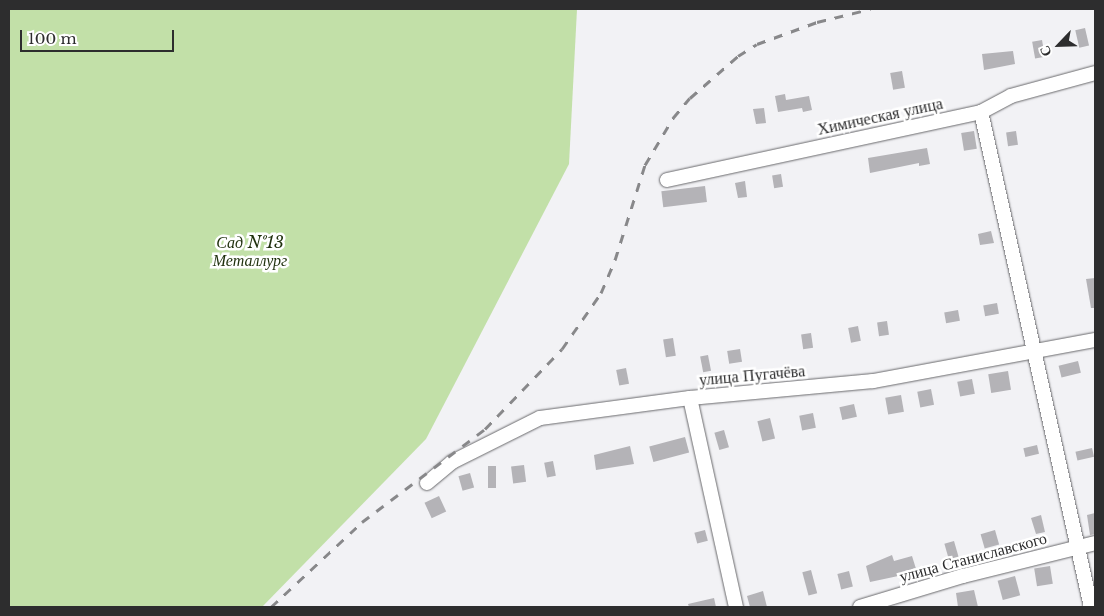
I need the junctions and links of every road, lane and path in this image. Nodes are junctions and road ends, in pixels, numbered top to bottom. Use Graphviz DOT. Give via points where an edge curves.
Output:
graph roads {
  1 [pos="1095,73"];
  2 [pos="981,112"];
  3 [pos="667,180"];
  4 [pos="1095,340"];
  5 [pos="1032,351"];
  6 [pos="690,398"];
  7 [pos="427,483"];
  8 [pos="1095,543"];
  9 [pos="1078,546"];
  10 [pos="736,607"];
  11 [pos="860,607"];
  12 [pos="1091,607"];
  1 -- 2 [label="street, Химическая улица" via="1011,96"];
  2 -- 3 [label="street, Химическая улица"];
  2 -- 5 [label="street"];
  4 -- 5 [label="street, улица Пугачёва"];
  5 -- 6 [label="street, улица Пугачёва" via="873,381"];
  5 -- 9 [label="street"];
  6 -- 7 [label="street, улица Пугачёва" via="540,418 452,462"];
  6 -- 10 [label="street"];
  8 -- 9 [label="street, улица Станиславского"];
  9 -- 11 [label="street, улица Станиславского"];
  9 -- 12 [label="street"];
}
